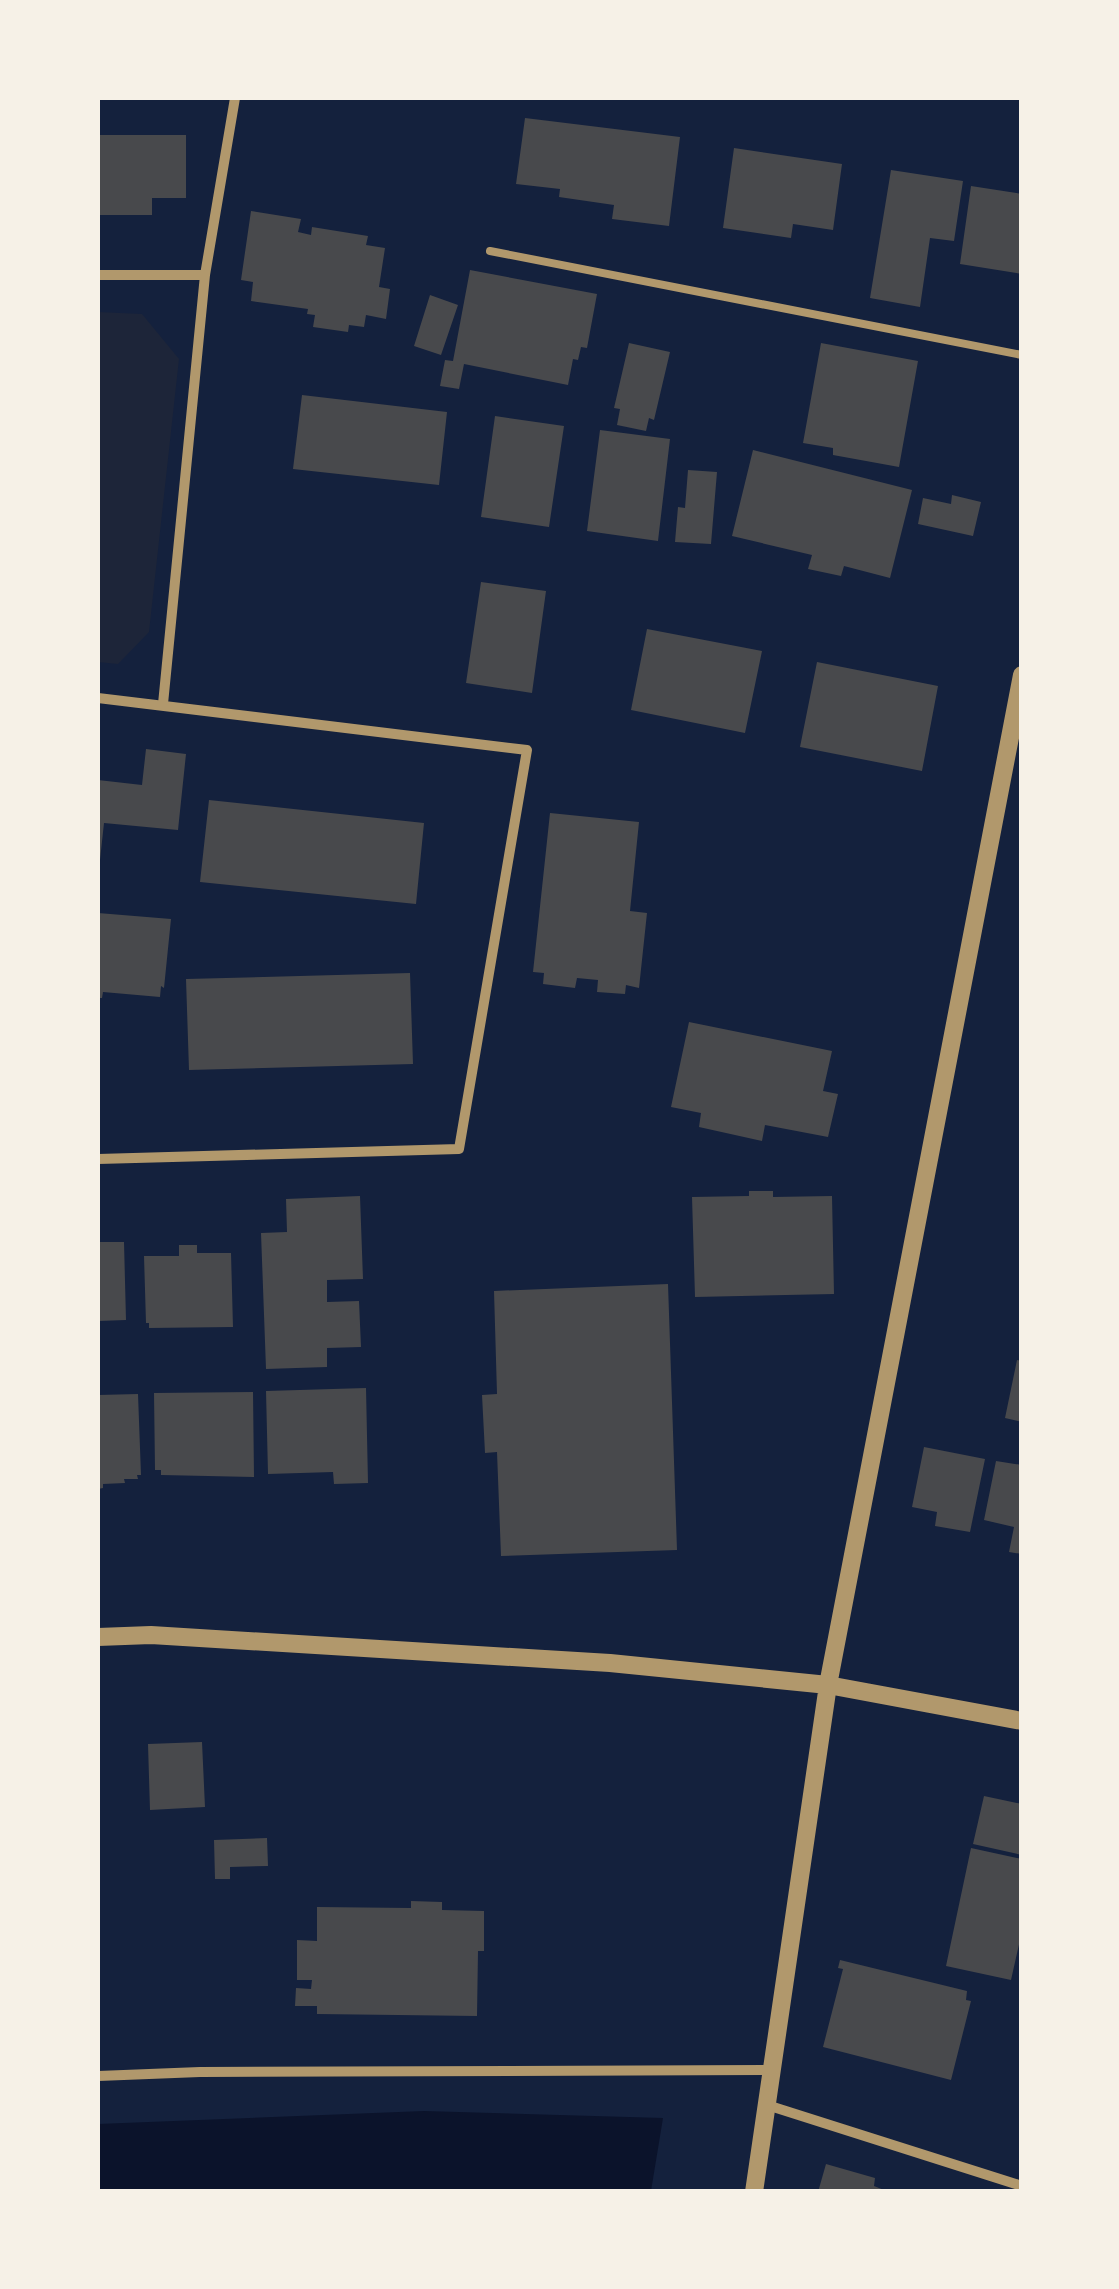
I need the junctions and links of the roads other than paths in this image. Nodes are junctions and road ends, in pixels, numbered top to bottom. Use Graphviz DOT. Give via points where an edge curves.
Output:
graph roads {
  1 [pos="235,98"];
  2 [pos="490,250"];
  3 [pos="98,275"];
  4 [pos="205,275"];
  5 [pos="1022,355"];
  6 [pos="1022,675"];
  7 [pos="98,698"];
  8 [pos="163,704"];
  9 [pos="98,1159"];
  10 [pos="98,1636"];
  11 [pos="828,1685"];
  12 [pos="1022,1721"];
  13 [pos="772,2070"];
  14 [pos="98,2076"];
  15 [pos="766,2105"];
  16 [pos="1022,2186"];
  17 [pos="754,2192"];
  1 -- 4 [label="street"];
  2 -- 5 [label="lane"];
  3 -- 4 [label="street"];
  4 -- 8 [label="street"];
  6 -- 11 [label="street"];
  7 -- 8 [label="street"];
  8 -- 9 [label="street" via="526,750 459,1149"];
  10 -- 11 [label="street" via="610,1663"];
  11 -- 12 [label="street"];
  11 -- 13 [label="street"];
  13 -- 14 [label="street"];
  13 -- 15 [label="street"];
  15 -- 16 [label="street"];
  15 -- 17 [label="street"];
}
